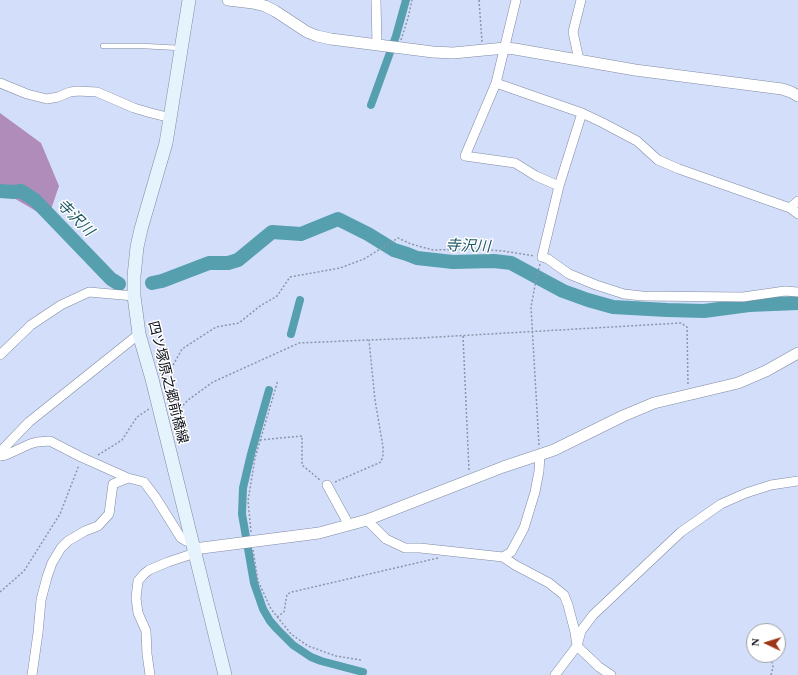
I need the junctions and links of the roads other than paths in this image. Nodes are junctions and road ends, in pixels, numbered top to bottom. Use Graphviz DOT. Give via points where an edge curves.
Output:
graph roads {
  1 [pos="189,0"];
  2 [pos="228,0"];
  3 [pos="376,0"];
  4 [pos="516,0"];
  5 [pos="581,0"];
  6 [pos="377,44"];
  7 [pos="103,46"];
  8 [pos="181,48"];
  9 [pos="505,48"];
  10 [pos="579,60"];
  11 [pos="0,83"];
  12 [pos="496,83"];
  13 [pos="798,96"];
  14 [pos="582,113"];
  15 [pos="171,118"];
  16 [pos="559,186"];
  17 [pos="798,200"];
  18 [pos="790,208"];
  19 [pos="798,214"];
  20 [pos="798,292"];
  21 [pos="134,296"];
  22 [pos="139,334"];
  23 [pos="798,353"];
  24 [pos="0,355"];
  25 [pos="0,452"];
  26 [pos="540,454"];
  27 [pos="0,456"];
  28 [pos="128,478"];
  29 [pos="798,481"];
  30 [pos="327,485"];
  31 [pos="367,520"];
  32 [pos="349,525"];
  33 [pos="194,548"];
  34 [pos="503,557"];
  35 [pos="577,646"];
  36 [pos="32,675"];
  37 [pos="150,675"];
  38 [pos="225,675"];
  39 [pos="555,675"];
  40 [pos="611,675"];
  1 -- 8 [label="main road, 四ツ塚原之郷前橋線"];
  2 -- 6 [label="street" via="265,6 317,36"];
  3 -- 6 [label="street"];
  4 -- 9 [label="street"];
  5 -- 10 [label="street" via="573,32"];
  6 -- 9 [label="street" via="453,53"];
  7 -- 8 [label="lane"];
  8 -- 15 [label="main road, 四ツ塚原之郷前橋線"];
  9 -- 10 [label="street"];
  9 -- 12 [label="street"];
  10 -- 13 [label="street" via="634,70 782,89"];
  11 -- 15 [label="street" via="27,94 47,98 78,91 96,92 151,114"];
  12 -- 14 [label="street"];
  12 -- 16 [label="street" via="465,156 515,163"];
  14 -- 16 [label="street"];
  14 -- 18 [label="street" via="637,141 658,160"];
  15 -- 21 [label="main road, 四ツ塚原之郷前橋線" via="137,247"];
  16 -- 20 [label="street" via="542,257 570,274 624,294 642,296 743,297 785,291"];
  17 -- 18 [label="street"];
  18 -- 19 [label="street"];
  21 -- 22 [label="main road, 四ツ塚原之郷前橋線"];
  21 -- 24 [label="street" via="89,292 82,295 61,305 31,325"];
  22 -- 25 [label="street" via="29,422"];
  22 -- 33 [label="main road, 四ツ塚原之郷前橋線"];
  23 -- 26 [label="street" via="738,383 654,403 554,450"];
  26 -- 31 [label="street"];
  26 -- 34 [label="street" via="536,492 524,528 511,552"];
  27 -- 28 [label="street" via="37,442 50,442"];
  28 -- 33 [label="street" via="144,482 181,538"];
  28 -- 36 [label="street" via="113,484 109,514 98,526 68,541 52,563 41,600"];
  29 -- 35 [label="street" via="771,485 746,493 721,504 681,532 593,615 581,631"];
  30 -- 32 [label="street"];
  31 -- 32 [label="street"];
  31 -- 34 [label="street" via="386,539 405,548"];
  32 -- 33 [label="street" via="319,533"];
  33 -- 37 [label="street" via="149,570 138,581 136,598 138,612 146,632"];
  33 -- 38 [label="main road, 四ツ塚原之郷前橋線"];
  34 -- 35 [label="street" via="549,582 564,595"];
  35 -- 39 [label="street"];
  35 -- 40 [label="street"];
}
